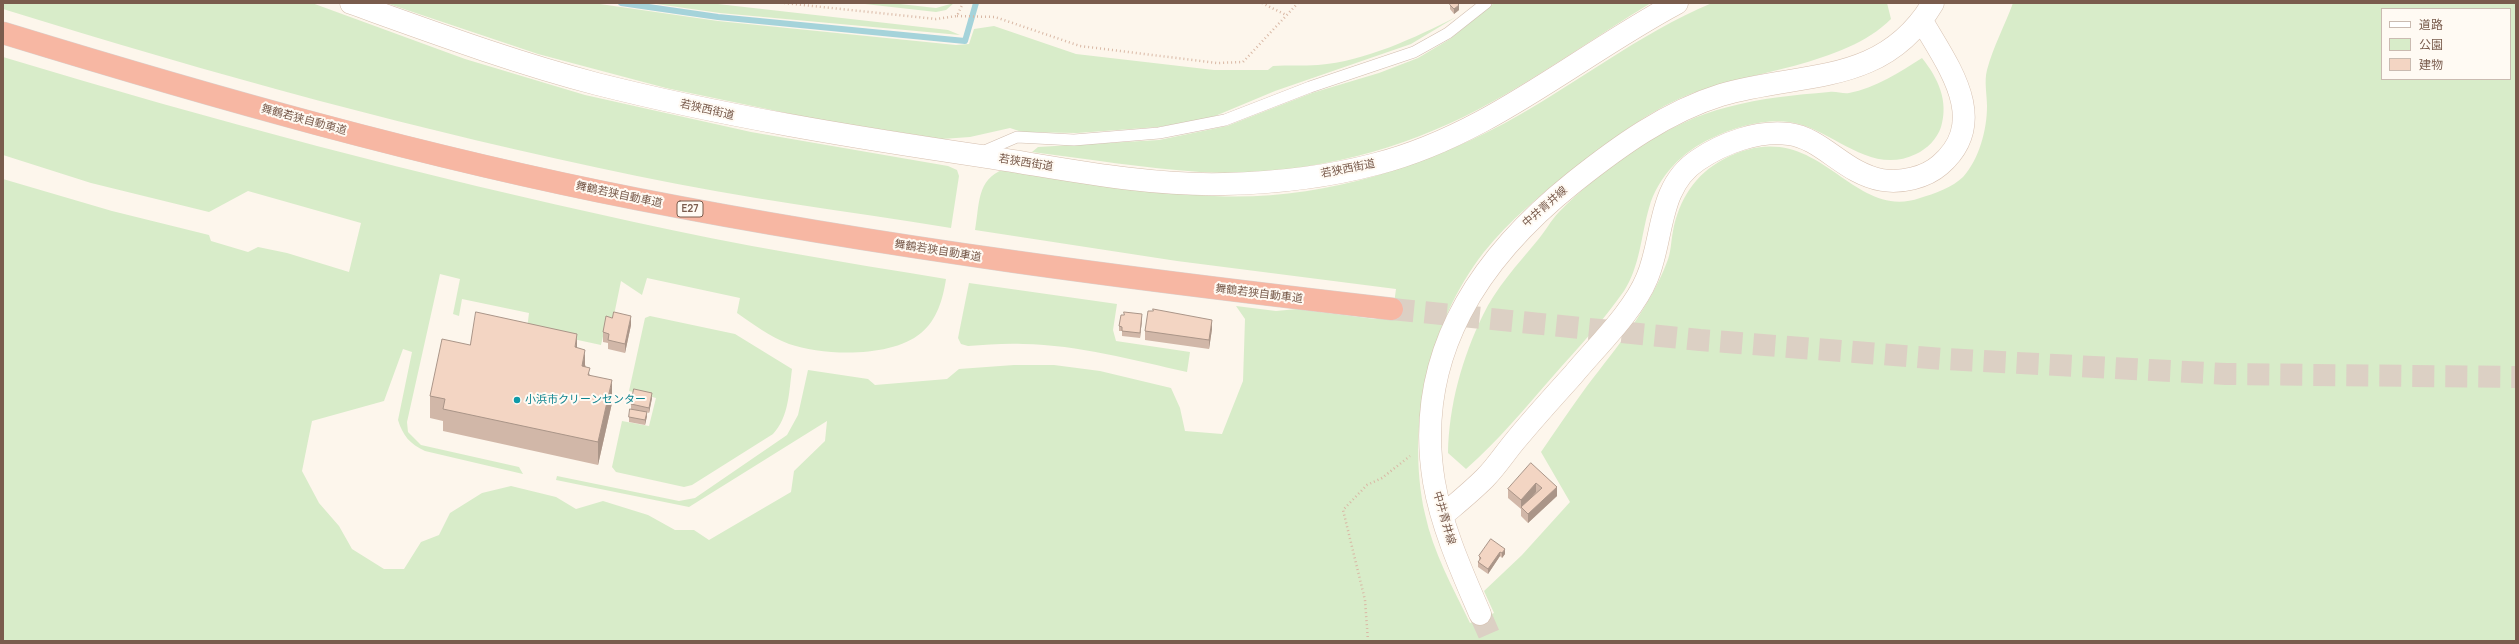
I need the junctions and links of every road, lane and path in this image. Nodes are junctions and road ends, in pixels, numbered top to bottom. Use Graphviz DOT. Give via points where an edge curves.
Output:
graph roads {
  1 [pos="351,3"];
  2 [pos="784,3"];
  3 [pos="963,3"];
  4 [pos="1262,3"];
  5 [pos="1298,3"];
  6 [pos="1486,3"];
  7 [pos="1677,3"];
  8 [pos="1927,12"];
  9 [pos="1286,15"];
  10 [pos="957,16"];
  11 [pos="3,33"];
  12 [pos="976,155"];
  13 [pos="1392,309"];
  14 [pos="1430,449"];
  15 [pos="1442,516"];
  16 [pos="1480,614"];
  17 [pos="1368,641"];
  1 -- 12 [label="street, 若狭西街道" via="535,66 655,98 804,129"];
  2 -- 10 [label="path" via="936,19"];
  3 -- 10 [label="path"];
  4 -- 9 [label="path"];
  5 -- 9 [label="path"];
  6 -- 12 [label="lane" via="1448,33 1414,52 1310,87 1226,120 1159,133 1074,140 1017,137"];
  7 -- 12 [label="street, 若狭西街道" via="1483,121 1417,151 1378,164 1302,178 1221,185 1137,178"];
  8 -- 14 [label="street, 中井青井線" via="1902,42 1878,57 1843,72 1722,95 1682,110 1617,150 1548,203 1500,251 1480,277 1460,313 1436,382 1431,415"];
  8 -- 15 [label="street" via="1960,92 1965,115 1962,137 1950,155 1938,167 1923,175 1903,180 1882,180 1857,172 1809,140 1790,134 1769,133 1744,138 1696,161 1676,182 1664,206 1655,255 1639,295 1486,478"];
  9 -- 10 [label="path" via="1243,62 1217,63 1080,46 995,17"];
  11 -- 13 [label="highway, 舞鶴若狭自動車道 / E27" via="234,102 371,138 635,199 860,239 1034,266"];
  14 -- 15 [label="street, 中井青井線" via="1434,483"];
  14 -- 17 [label="path" via="1418,449 1382,478 1367,485 1343,510 1365,600"];
  15 -- 16 [label="street, 中井青井線"];
}
